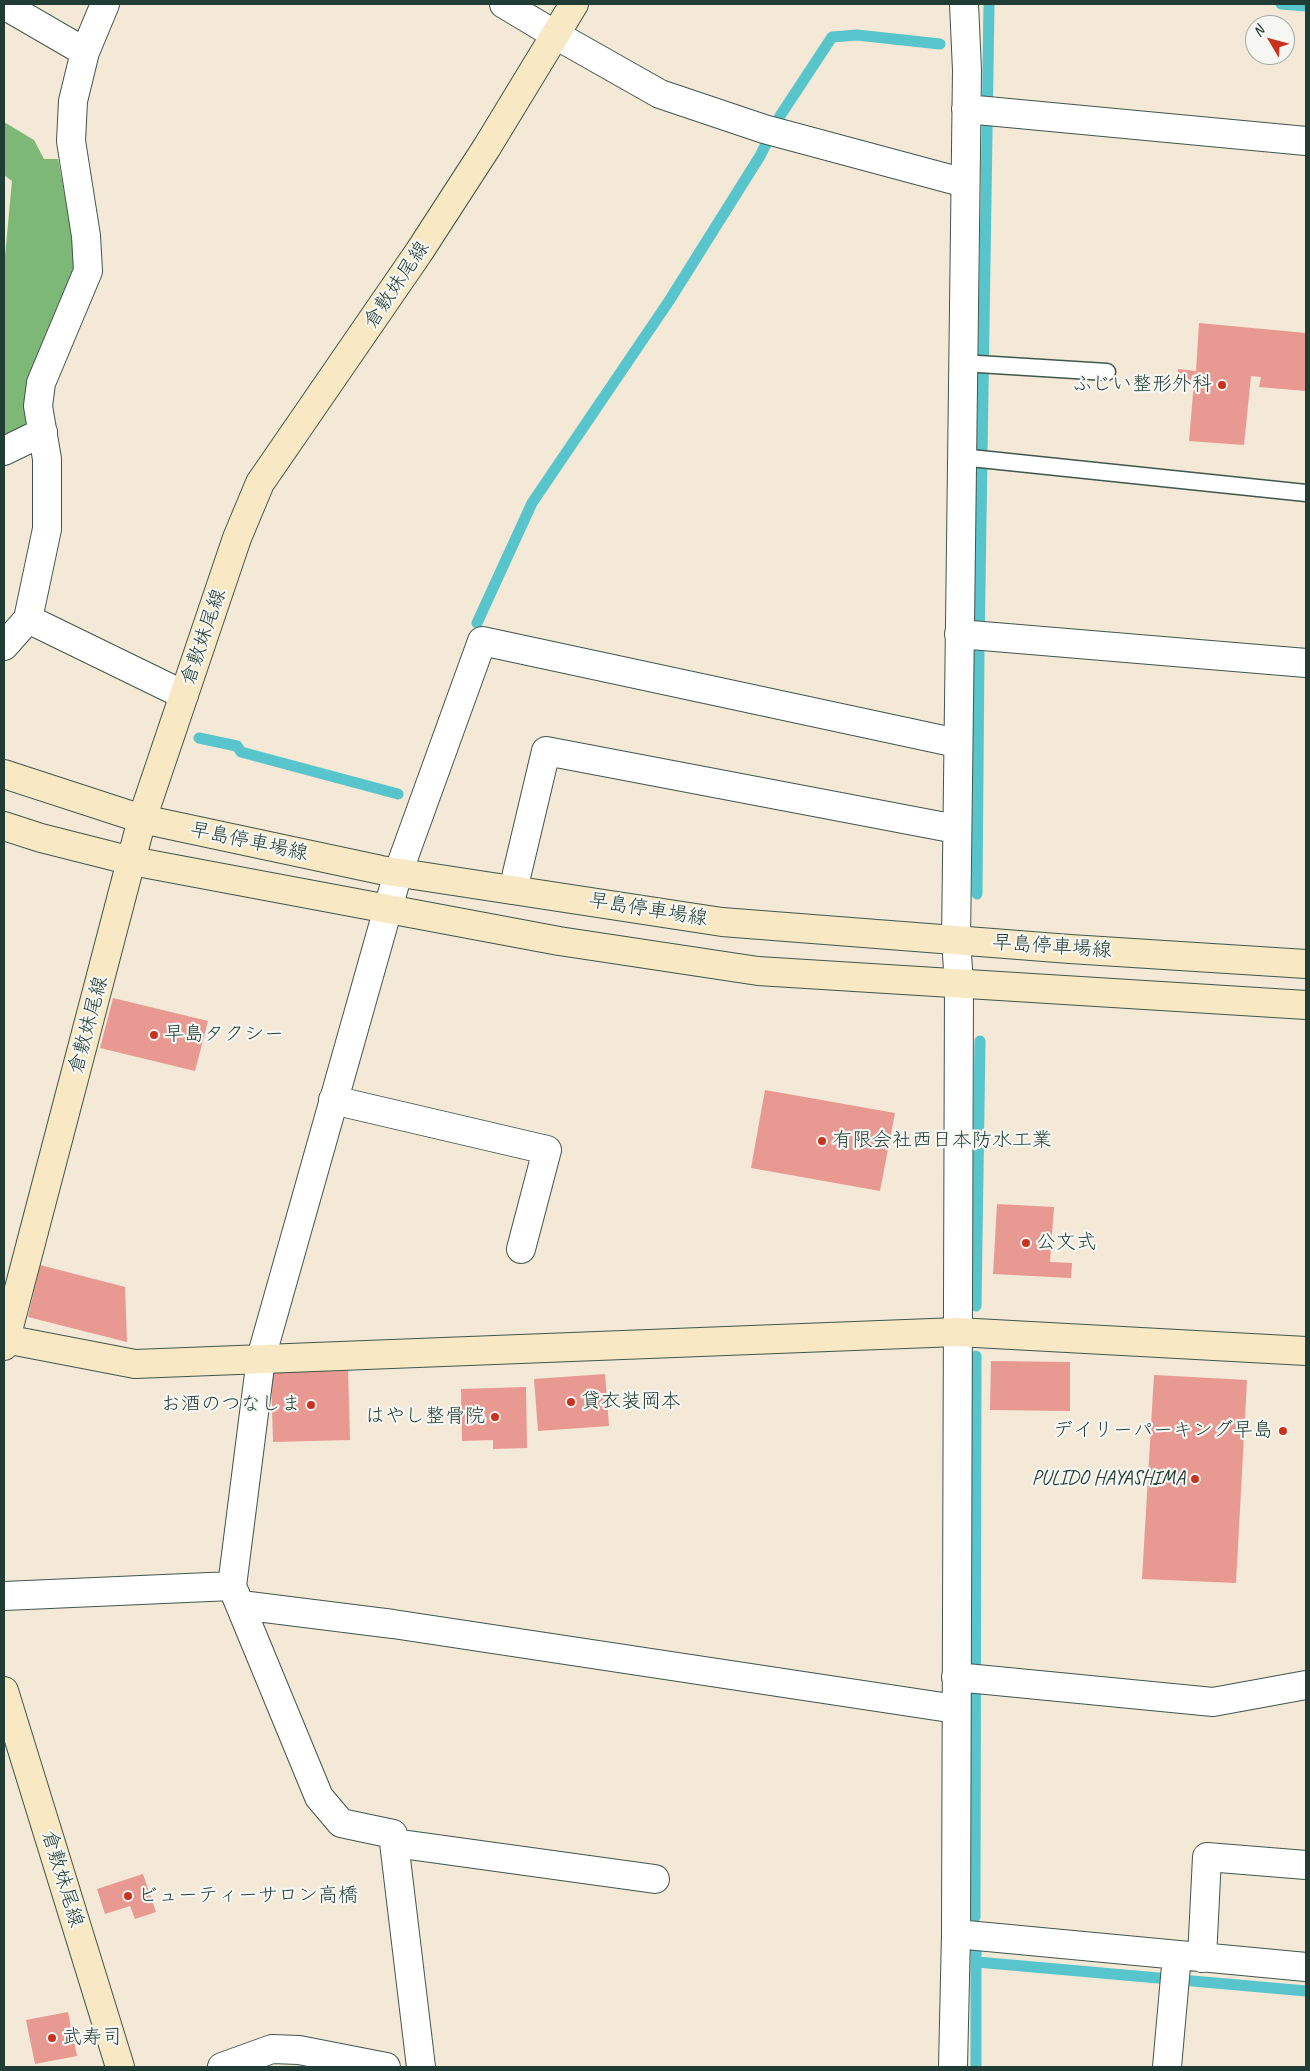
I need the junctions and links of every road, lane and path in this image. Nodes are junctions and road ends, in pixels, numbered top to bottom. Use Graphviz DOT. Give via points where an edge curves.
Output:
graph roads {
  1 [pos="105,4"];
  2 [pos="504,4"];
  3 [pos="574,4"];
  4 [pos="964,4"];
  5 [pos="4,5"];
  6 [pos="554,34"];
  7 [pos="84,52"];
  8 [pos="966,108"];
  9 [pos="1306,141"];
  10 [pos="965,183"];
  11 [pos="965,363"];
  12 [pos="1108,372"];
  13 [pos="43,432"];
  14 [pos="4,452"];
  15 [pos="964,457"];
  16 [pos="1306,493"];
  17 [pos="28,619"];
  18 [pos="974,635"];
  19 [pos="4,646"];
  20 [pos="1306,664"];
  21 [pos="184,695"];
  22 [pos="957,743"];
  23 [pos="4,774"];
  24 [pos="142,819"];
  25 [pos="4,826"];
  26 [pos="956,829"];
  27 [pos="132,861"];
  28 [pos="398,873"];
  29 [pos="513,890"];
  30 [pos="388,909"];
  31 [pos="956,940"];
  32 [pos="1306,964"];
  33 [pos="959,984"];
  34 [pos="1306,1006"];
  35 [pos="333,1100"];
  36 [pos="522,1249"];
  37 [pos="957,1332"];
  38 [pos="6,1333"];
  39 [pos="1306,1351"];
  40 [pos="261,1358"];
  41 [pos="237,1595"];
  42 [pos="4,1596"];
  43 [pos="959,1677"];
  44 [pos="1306,1685"];
  45 [pos="4,1691"];
  46 [pos="956,1709"];
  47 [pos="394,1843"];
  48 [pos="1306,1865"];
  49 [pos="655,1880"];
  50 [pos="956,1934"];
  51 [pos="1190,1957"];
  52 [pos="1306,1968"];
  53 [pos="120,2067"];
  54 [pos="222,2067"];
  55 [pos="386,2067"];
  56 [pos="421,2067"];
  57 [pos="953,2067"];
  58 [pos="1167,2067"];
  1 -- 7 [label="street"];
  2 -- 6 [label="street"];
  3 -- 6 [label="main road, 倉敷妹尾線"];
  4 -- 8 [label="street"];
  5 -- 7 [label="street"];
  6 -- 10 [label="street" via="660,94 772,131"];
  6 -- 21 [label="main road, 倉敷妹尾線" via="487,148 419,252 260,483 237,538"];
  7 -- 13 [label="street" via="73,101 71,141 88,270 41,382 38,406"];
  8 -- 9 [label="street"];
  8 -- 10 [label="street"];
  10 -- 11 [label="street"];
  11 -- 12 [label="lane"];
  11 -- 15 [label="street"];
  13 -- 14 [label="street"];
  13 -- 17 [label="street" via="47,459 47,529"];
  15 -- 16 [label="lane"];
  15 -- 18 [label="street"];
  17 -- 19 [label="street"];
  17 -- 21 [label="street"];
  18 -- 20 [label="street"];
  18 -- 22 [label="street"];
  21 -- 24 [label="main road, 倉敷妹尾線"];
  22 -- 26 [label="street"];
  22 -- 28 [label="street" via="482,641"];
  23 -- 24 [label="main road, 早島停車場線"];
  24 -- 27 [label="main road, 倉敷妹尾線"];
  24 -- 28 [label="main road, 早島停車場線"];
  25 -- 27 [label="main road, 早島停車場線"];
  26 -- 29 [label="street" via="546,751"];
  26 -- 31 [label="street"];
  27 -- 30 [label="main road, 早島停車場線"];
  27 -- 38 [label="main road, 倉敷妹尾線"];
  28 -- 29 [label="main road, 早島停車場線"];
  28 -- 30 [label="street"];
  29 -- 31 [label="main road, 早島停車場線" via="722,922"];
  30 -- 33 [label="main road, 早島停車場線" via="559,941 758,971"];
  30 -- 35 [label="street"];
  31 -- 32 [label="main road, 早島停車場線"];
  31 -- 33 [label="street"];
  33 -- 34 [label="main road, 早島停車場線"];
  33 -- 37 [label="street"];
  35 -- 36 [label="street" via="547,1150"];
  35 -- 40 [label="street"];
  37 -- 39 [label="main road"];
  37 -- 40 [label="main road"];
  37 -- 43 [label="street"];
  38 -- 40 [label="main road" via="135,1364"];
  40 -- 41 [label="street"];
  41 -- 42 [label="street"];
  41 -- 46 [label="street" via="394,1624"];
  41 -- 47 [label="street" via="320,1797 341,1823 393,1834"];
  43 -- 44 [label="street" via="1213,1702"];
  43 -- 46 [label="street"];
  45 -- 53 [label="main road, 倉敷妹尾線"];
  46 -- 50 [label="street"];
  47 -- 49 [label="street"];
  47 -- 56 [label="street"];
  48 -- 51 [label="street" via="1207,1857"];
  50 -- 51 [label="street"];
  50 -- 57 [label="street"];
  51 -- 52 [label="street"];
  51 -- 58 [label="street"];
  54 -- 55 [label="street" via="272,2049 299,2050"];
}
